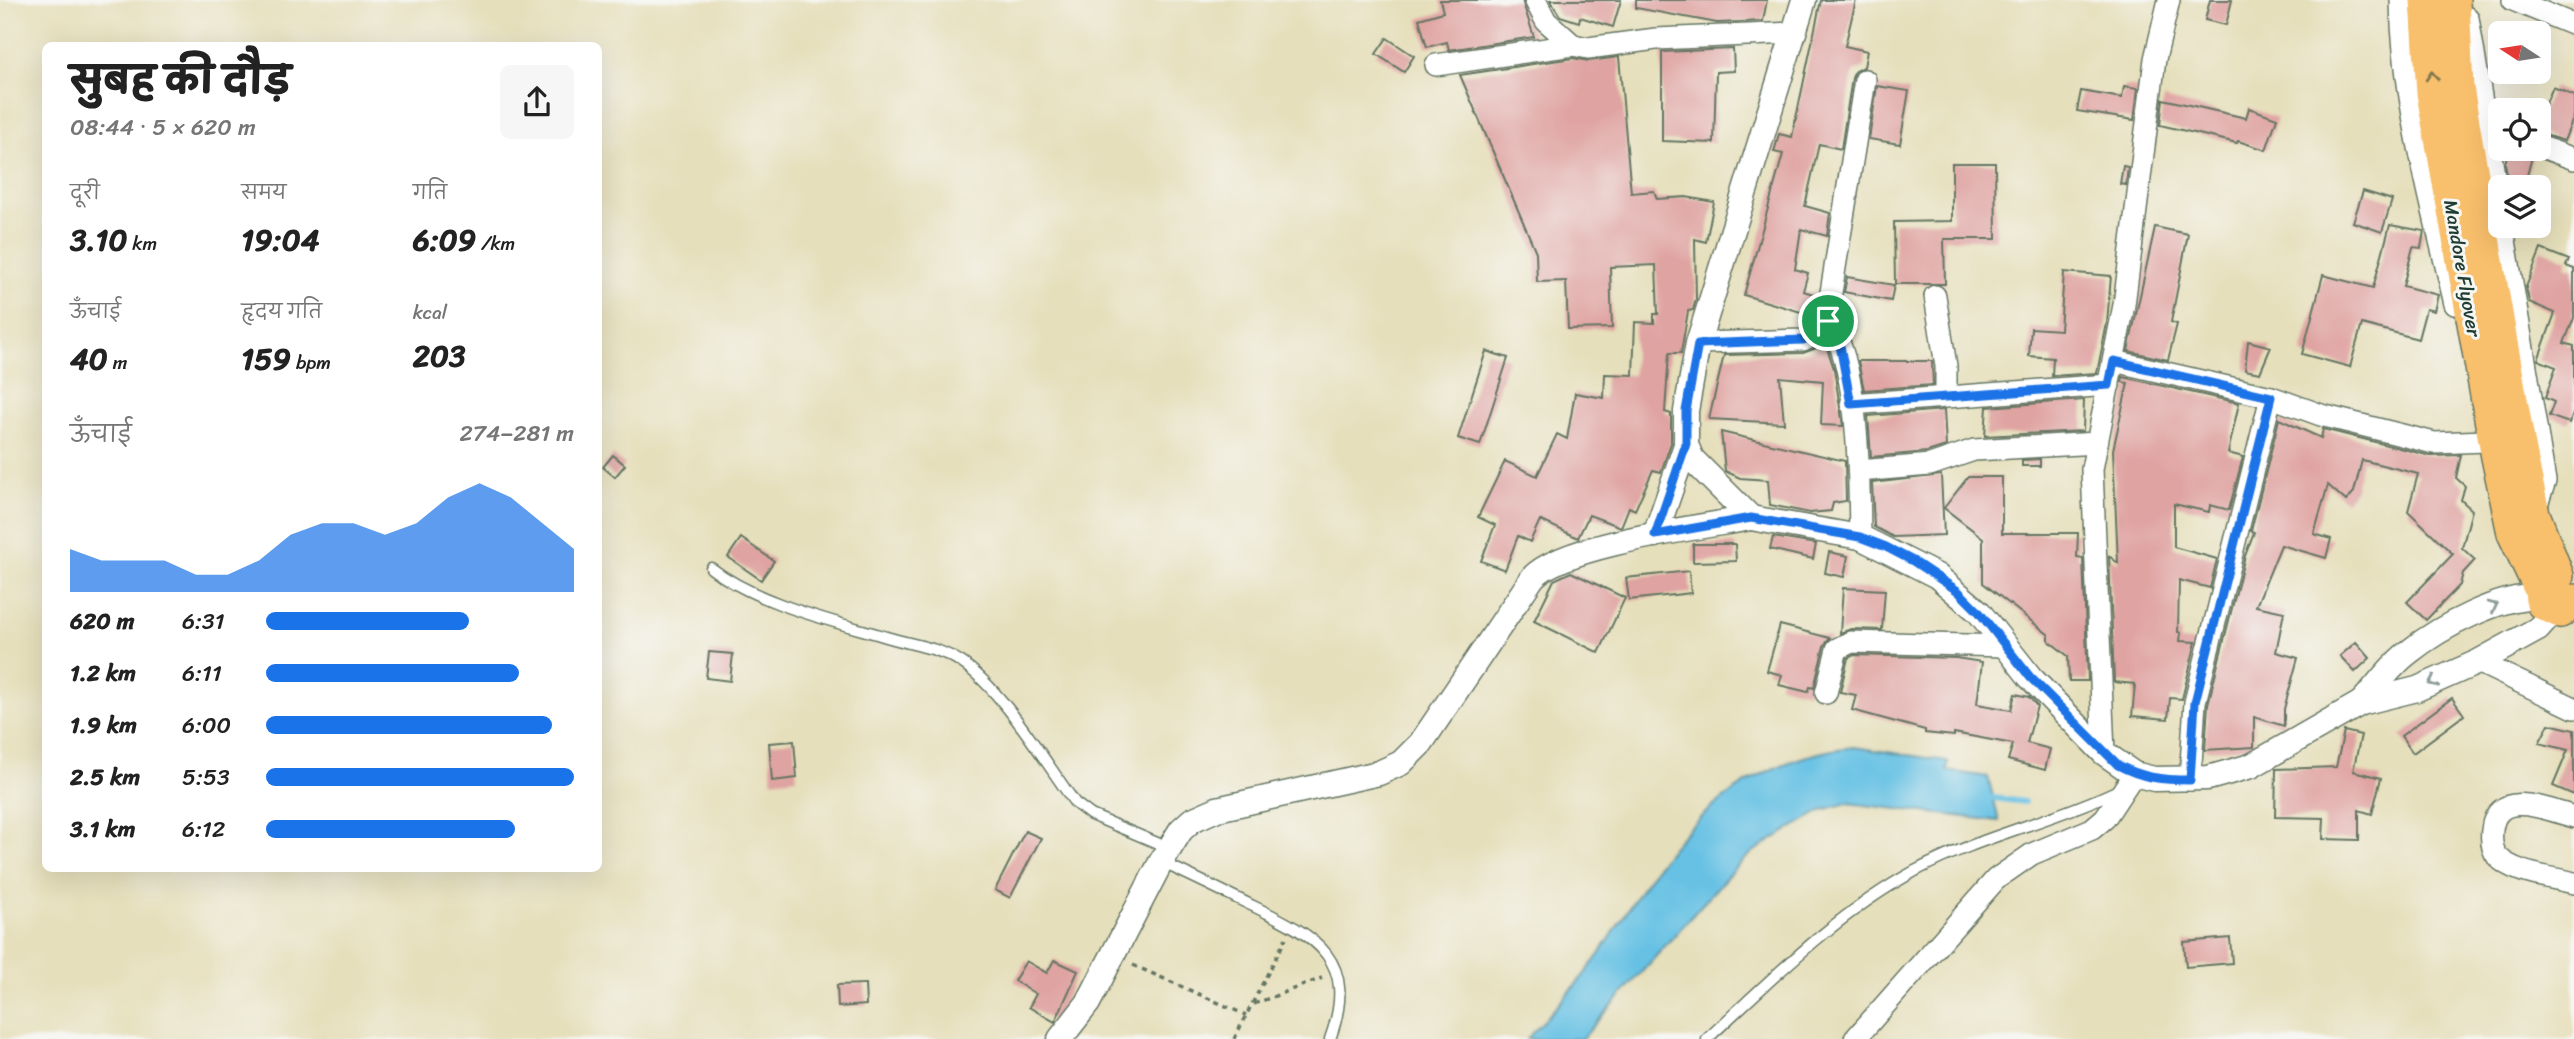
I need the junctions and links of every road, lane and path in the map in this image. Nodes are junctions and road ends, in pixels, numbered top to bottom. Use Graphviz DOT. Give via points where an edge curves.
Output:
graph roads {
  1 [pos="1535,0"];
  2 [pos="1804,0"];
  3 [pos="2169,0"];
  4 [pos="2401,0"];
  5 [pos="2427,0"];
  6 [pos="2453,0"];
  7 [pos="2469,0"];
  8 [pos="2522,2"];
  9 [pos="2574,25"];
  10 [pos="1794,33"];
  11 [pos="1573,45"];
  12 [pos="1436,65"];
  13 [pos="1865,80"];
  14 [pos="2488,110"];
  15 [pos="2551,150"];
  16 [pos="2574,159"];
  17 [pos="2497,161"];
  18 [pos="1935,296"];
  19 [pos="1828,321"];
  20 [pos="1698,344"];
  21 [pos="2114,361"];
  22 [pos="2109,385"];
  23 [pos="1946,396"];
  24 [pos="2271,397"];
  25 [pos="1851,404"];
  26 [pos="2097,443"];
  27 [pos="1686,444"];
  28 [pos="2501,450"];
  29 [pos="1859,471"];
  30 [pos="1751,518"];
  31 [pos="2524,524"];
  32 [pos="1655,535"];
  33 [pos="1860,537"];
  34 [pos="711,568"];
  35 [pos="2559,599"];
  36 [pos="2005,646"];
  37 [pos="2478,662"];
  38 [pos="1826,693"];
  39 [pos="2361,704"];
  40 [pos="2574,708"];
  41 [pos="2104,753"];
  42 [pos="2131,780"];
  43 [pos="2190,780"];
  44 [pos="2574,817"];
  45 [pos="1165,855"];
  46 [pos="2574,883"];
  47 [pos="1293,925"];
  48 [pos="1113,956"];
  49 [pos="1336,973"];
  50 [pos="1252,1004"];
  51 [pos="1246,1015"];
  52 [pos="1060,1039"];
  53 [pos="1234,1039"];
  54 [pos="1329,1039"];
  55 [pos="1707,1039"];
  56 [pos="1855,1039"];
  1 -- 11 [label="street" via="1546,21"];
  2 -- 10 [label="street"];
  3 -- 21 [label="street" via="2155,59"];
  4 -- 28 [label="street" via="2402,43 2425,171"];
  28 -- 5 [label="highway, Mandore Flyover, one-way" via="2433,93"];
  6 -- 28 [label="highway, Mandore Flyover" via="2457,88"];
  7 -- 14 [label="street" via="2468,17"];
  8 -- 9 [label="street"];
  10 -- 11 [label="street" via="1656,39 1588,48"];
  10 -- 20 [label="street"];
  11 -- 12 [label="street"];
  13 -- 19 [label="street"];
  15 -- 16 [label="street"];
  17 -- 31 [label="street" via="2545,481"];
  18 -- 23 [label="street"];
  19 -- 20 [label="street" via="1818,335 1803,340"];
  19 -- 25 [label="street" via="1838,335"];
  20 -- 27 [label="street" via="1686,411"];
  21 -- 22 [label="street"];
  21 -- 24 [label="street"];
  22 -- 23 [label="street"];
  22 -- 26 [label="street"];
  23 -- 25 [label="street"];
  24 -- 28 [label="street" via="2321,415 2434,443"];
  24 -- 43 [label="street" via="2195,702"];
  25 -- 29 [label="street"];
  26 -- 29 [label="street" via="1974,450 1930,465"];
  26 -- 41 [label="street" via="2092,500"];
  27 -- 30 [label="street" via="1701,472"];
  27 -- 32 [label="street"];
  28 -- 31 [label="highway, Mandore Flyover"];
  29 -- 33 [label="street"];
  30 -- 32 [label="street"];
  30 -- 33 [label="street"];
  31 -- 35 [label="highway, Mandore Flyover"];
  32 -- 45 [label="street" via="1561,558 1541,568 1421,743 1402,763 1378,773 1204,813 1181,830"];
  33 -- 36 [label="street" via="1913,561 1958,591"];
  34 -- 45 [label="lane" via="769,598 933,649 960,662 990,690 1074,803"];
  35 -- 37 [label="street" via="2538,629"];
  39 -- 35 [label="street, one-way" via="2408,652 2435,635 2521,596"];
  36 -- 38 [label="street" via="1851,642 1837,649"];
  36 -- 41 [label="street"];
  37 -- 39 [label="street, one-way" via="2417,689"];
  37 -- 40 [label="street"];
  39 -- 43 [label="street" via="2251,766"];
  41 -- 42 [label="street"];
  42 -- 43 [label="street"];
  42 -- 55 [label="lane" via="2066,814 1956,851 1858,904"];
  42 -- 56 [label="street" via="2092,829 2032,854 1996,879"];
  44 -- 46 [label="street" via="2515,803 2502,808 2493,822 2491,842 2497,857 2515,867"];
  45 -- 47 [label="lane"];
  45 -- 48 [label="street"];
  47 -- 49 [label="lane" via="1324,948"];
  47 -- 50 [label="path"];
  48 -- 51 [label="path"];
  48 -- 52 [label="street" via="1088,1003"];
  49 -- 50 [label="path"];
  49 -- 54 [label="lane" via="1338,1007"];
  50 -- 51 [label="path"];
  51 -- 53 [label="path"];
}
